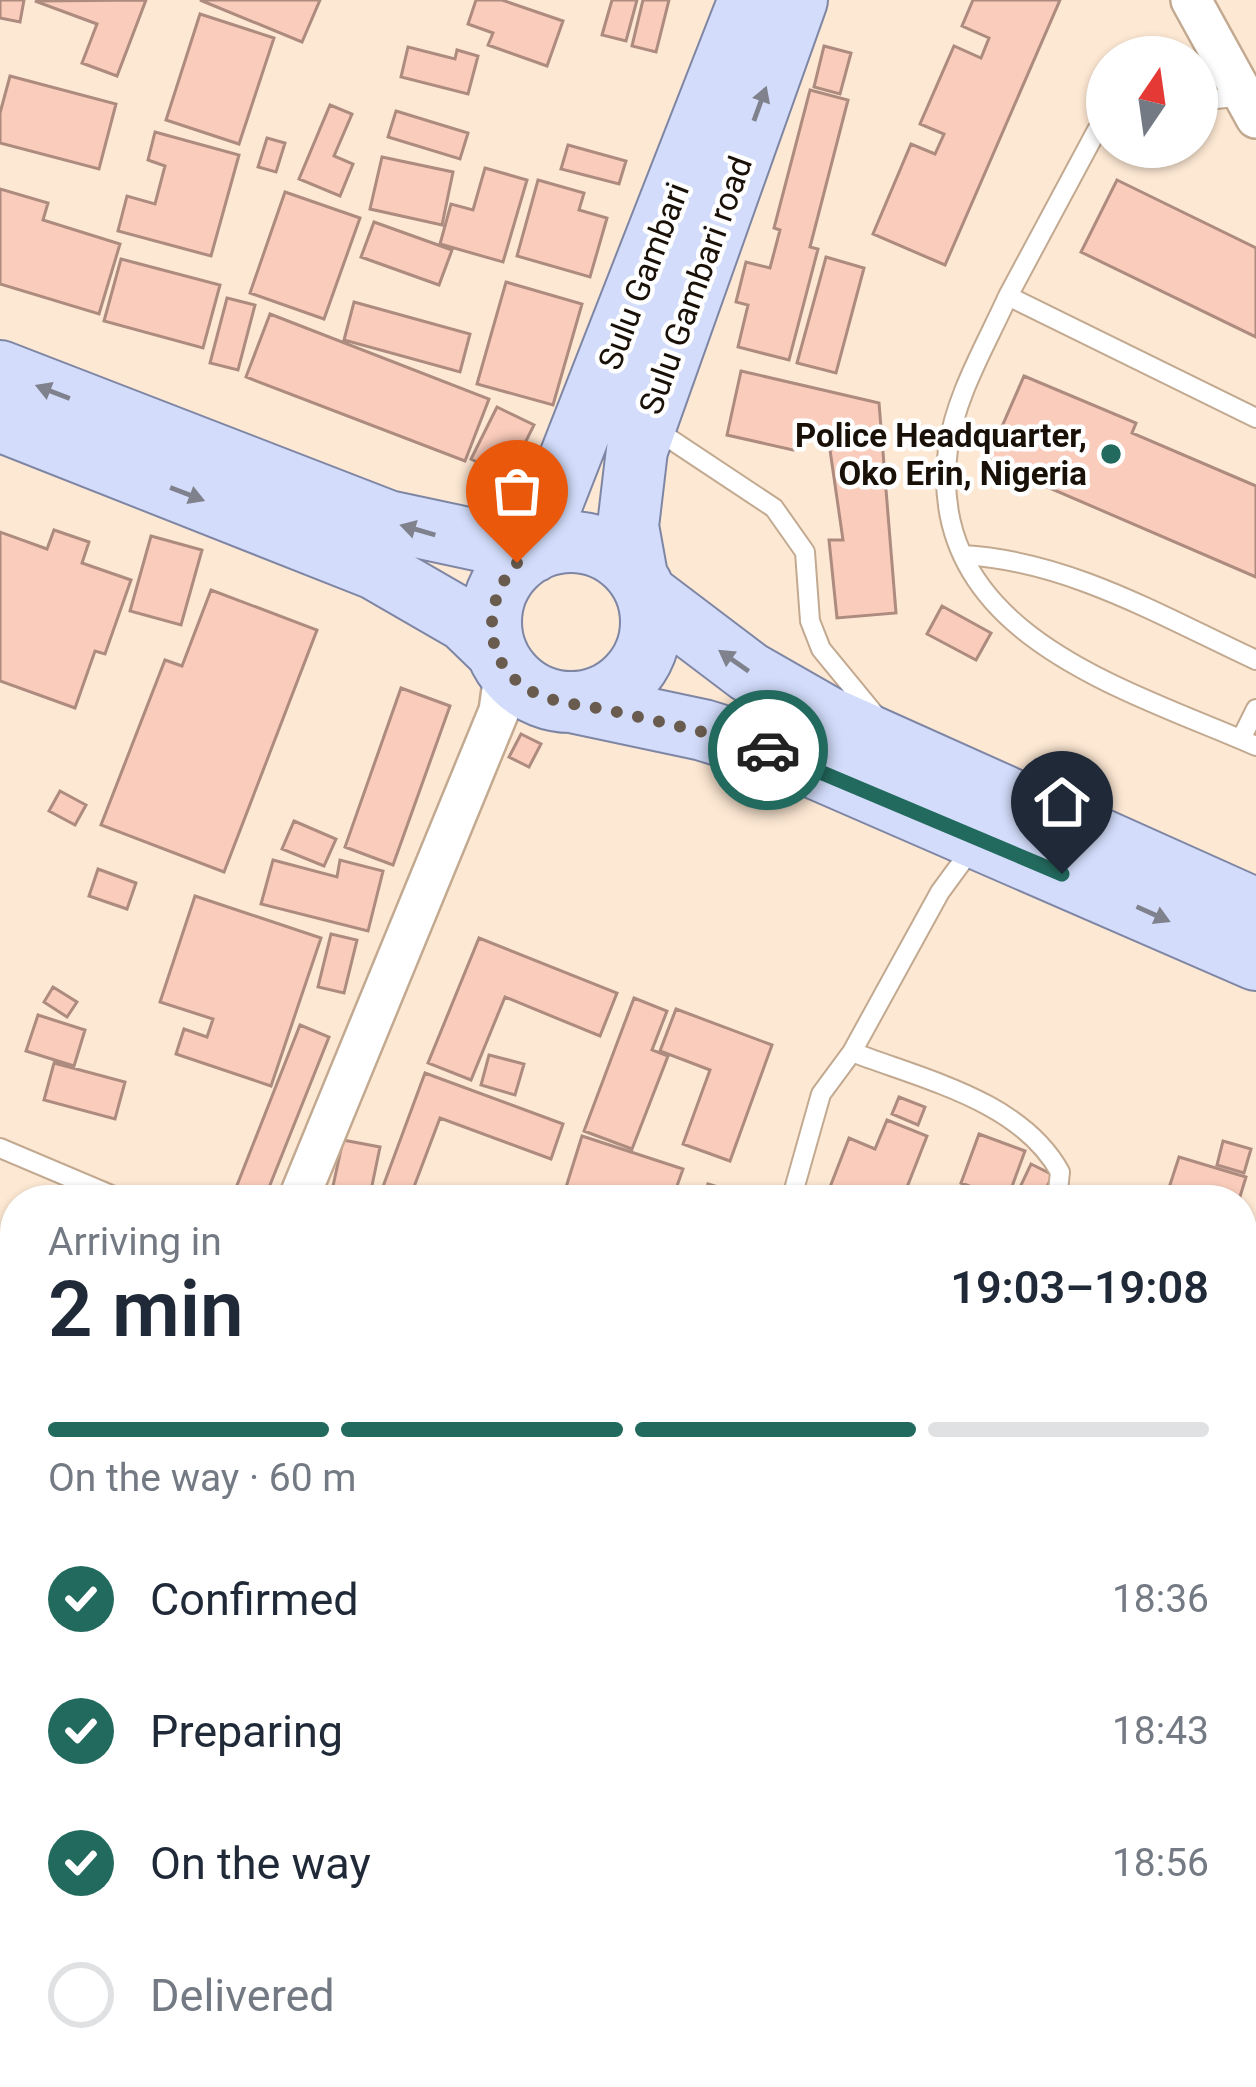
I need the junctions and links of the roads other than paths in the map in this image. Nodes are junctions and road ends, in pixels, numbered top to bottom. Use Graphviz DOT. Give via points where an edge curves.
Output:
graph roads {
  1 [pos="749,0"];
  2 [pos="797,0"];
  3 [pos="1191,0"];
  4 [pos="1218,103"];
  5 [pos="1251,107"];
  6 [pos="1086,151"];
  7 [pos="1008,296"];
  8 [pos="0,371"];
  9 [pos="1256,418"];
  10 [pos="0,421"];
  11 [pos="645,422"];
  12 [pos="533,552"];
  13 [pos="963,554"];
  14 [pos="641,585"];
  15 [pos="1256,660"];
  16 [pos="531,680"];
  17 [pos="1256,709"];
  18 [pos="1249,743"];
  19 [pos="904,753"];
  20 [pos="992,817"];
  21 [pos="1256,909"];
  22 [pos="1256,960"];
  23 [pos="852,1052"];
  24 [pos="0,1148"];
  25 [pos="88,1185"];
  26 [pos="304,1185"];
  27 [pos="795,1185"];
  28 [pos="1059,1185"];
  1 -- 12 [label="main road, Sulu Gambari"];
  11 -- 2 [label="main road, Sulu Gambari road, one-way"];
  3 -- 5 [label="street"];
  4 -- 5 [label="lane"];
  6 -- 7 [label="lane"];
  7 -- 9 [label="lane"];
  7 -- 13 [label="lane" via="948,446 945,493"];
  12 -- 8 [label="main road, one-way" via="388,521"];
  10 -- 16 [label="main road, one-way" via="375,569 465,621"];
  11 -- 14 [label="main road, Sulu Gambari road" via="628,500"];
  11 -- 19 [label="lane" via="775,508 805,552 820,649"];
  12 -- 14 [label="main road" via="589,544 608,551"];
  12 -- 16 [label="main road" via="504,577 491,632"];
  13 -- 15 [label="lane" via="1058,569"];
  13 -- 18 [label="lane" via="1000,615 1053,656"];
  14 -- 16 [label="main road" via="651,631 637,667 609,693"];
  19 -- 14 [label="main road, one-way" via="749,672"];
  16 -- 20 [label="main road"];
  16 -- 26 [label="street" via="506,684"];
  17 -- 18 [label="lane"];
  19 -- 20 [label="main road"];
  20 -- 21 [label="main road"];
  20 -- 22 [label="main road, one-way"];
  20 -- 23 [label="lane" via="940,892"];
  23 -- 27 [label="lane" via="821,1094"];
  23 -- 28 [label="lane" via="1027,1127 1060,1172"];
  24 -- 25 [label="lane"];
}
